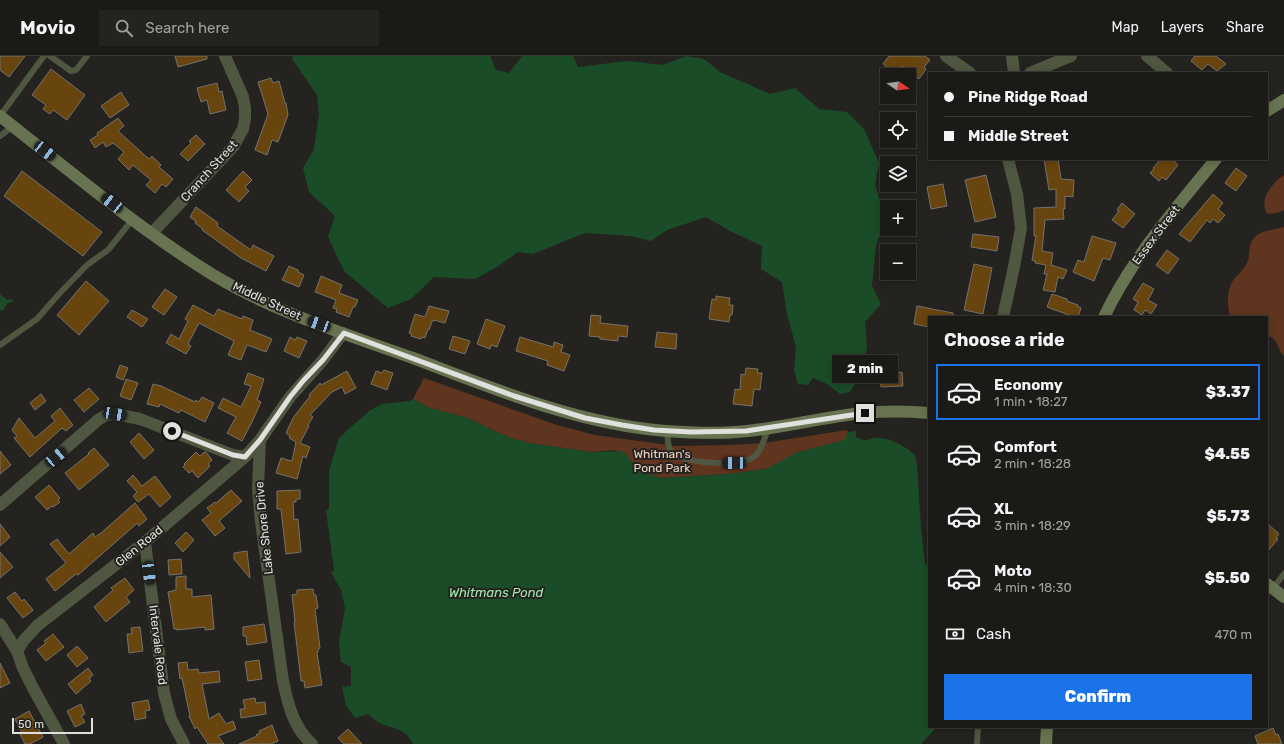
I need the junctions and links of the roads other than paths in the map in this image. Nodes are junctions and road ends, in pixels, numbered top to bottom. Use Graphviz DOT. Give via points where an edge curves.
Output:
graph roads {
  1 [pos="44,56"];
  2 [pos="50,56"];
  3 [pos="86,56"];
  4 [pos="225,56"];
  5 [pos="946,56"];
  6 [pos="1012,56"];
  7 [pos="1071,56"];
  8 [pos="1147,56"];
  9 [pos="969,72"];
  10 [pos="1014,72"];
  11 [pos="1032,72"];
  12 [pos="1166,72"];
  13 [pos="1284,100"];
  14 [pos="1268,110"];
  15 [pos="0,116"];
  16 [pos="13,126"];
  17 [pos="0,136"];
  18 [pos="1008,160"];
  19 [pos="1215,160"];
  20 [pos="133,219"];
  21 [pos="152,233"];
  22 [pos="1003,316"];
  23 [pos="1105,316"];
  24 [pos="344,333"];
  25 [pos="0,345"];
  26 [pos="928,413"];
  27 [pos="768,428"];
  28 [pos="668,431"];
  29 [pos="260,440"];
  30 [pos="245,457"];
  31 [pos="0,505"];
  32 [pos="145,542"];
  33 [pos="1284,574"];
  34 [pos="1270,586"];
  35 [pos="1284,597"];
  36 [pos="0,624"];
  37 [pos="17,651"];
  38 [pos="978,728"];
  39 [pos="1047,728"];
  40 [pos="64,744"];
  41 [pos="184,744"];
  42 [pos="312,744"];
  43 [pos="977,744"];
  44 [pos="1046,744"];
  1 -- 15 [label="lane"];
  2 -- 3 [label="lane" via="71,71 76,70"];
  4 -- 21 [label="street, Cranch Street" via="243,97 243,130 233,147"];
  5 -- 9 [label="street"];
  6 -- 10 [label="street"];
  7 -- 11 [label="street"];
  8 -- 12 [label="street"];
  13 -- 14 [label="main road"];
  15 -- 16 [label="main road, Middle Street"];
  16 -- 17 [label="lane"];
  16 -- 20 [label="main road, Middle Street"];
  18 -- 22 [label="street" via="1017,194 1020,228"];
  19 -- 23 [label="main road, Essex Street" via="1142,252"];
  20 -- 21 [label="main road, Middle Street"];
  20 -- 25 [label="lane" via="108,250 87,265 37,319"];
  21 -- 24 [label="main road, Middle Street" via="198,266 249,294 307,320"];
  24 -- 28 [label="main road, Middle Street" via="514,396 572,414 622,425"];
  24 -- 29 [label="street" via="290,397"];
  26 -- 27 [label="main road, Middle Street" via="865,413"];
  27 -- 28 [label="main road, Middle Street" via="722,432"];
  27 -- 28 [label="lane" via="764,443 756,454 746,461 715,464 678,457 672,453 668,445"];
  29 -- 30 [label="street, Glen Road"];
  29 -- 42 [label="street, Lake Shore Drive" via="258,489 261,522 283,681 292,717"];
  30 -- 31 [label="street" via="233,455 140,419 115,414 106,415"];
  30 -- 32 [label="street, Glen Road"];
  32 -- 37 [label="street, Glen Road" via="38,625"];
  32 -- 41 [label="street, Intervale Road" via="164,693 172,719"];
  33 -- 34 [label="lane"];
  34 -- 35 [label="main road"];
  36 -- 37 [label="street"];
  37 -- 40 [label="street" via="33,688"];
  38 -- 43 [label="lane"];
  39 -- 44 [label="main road"];
}
